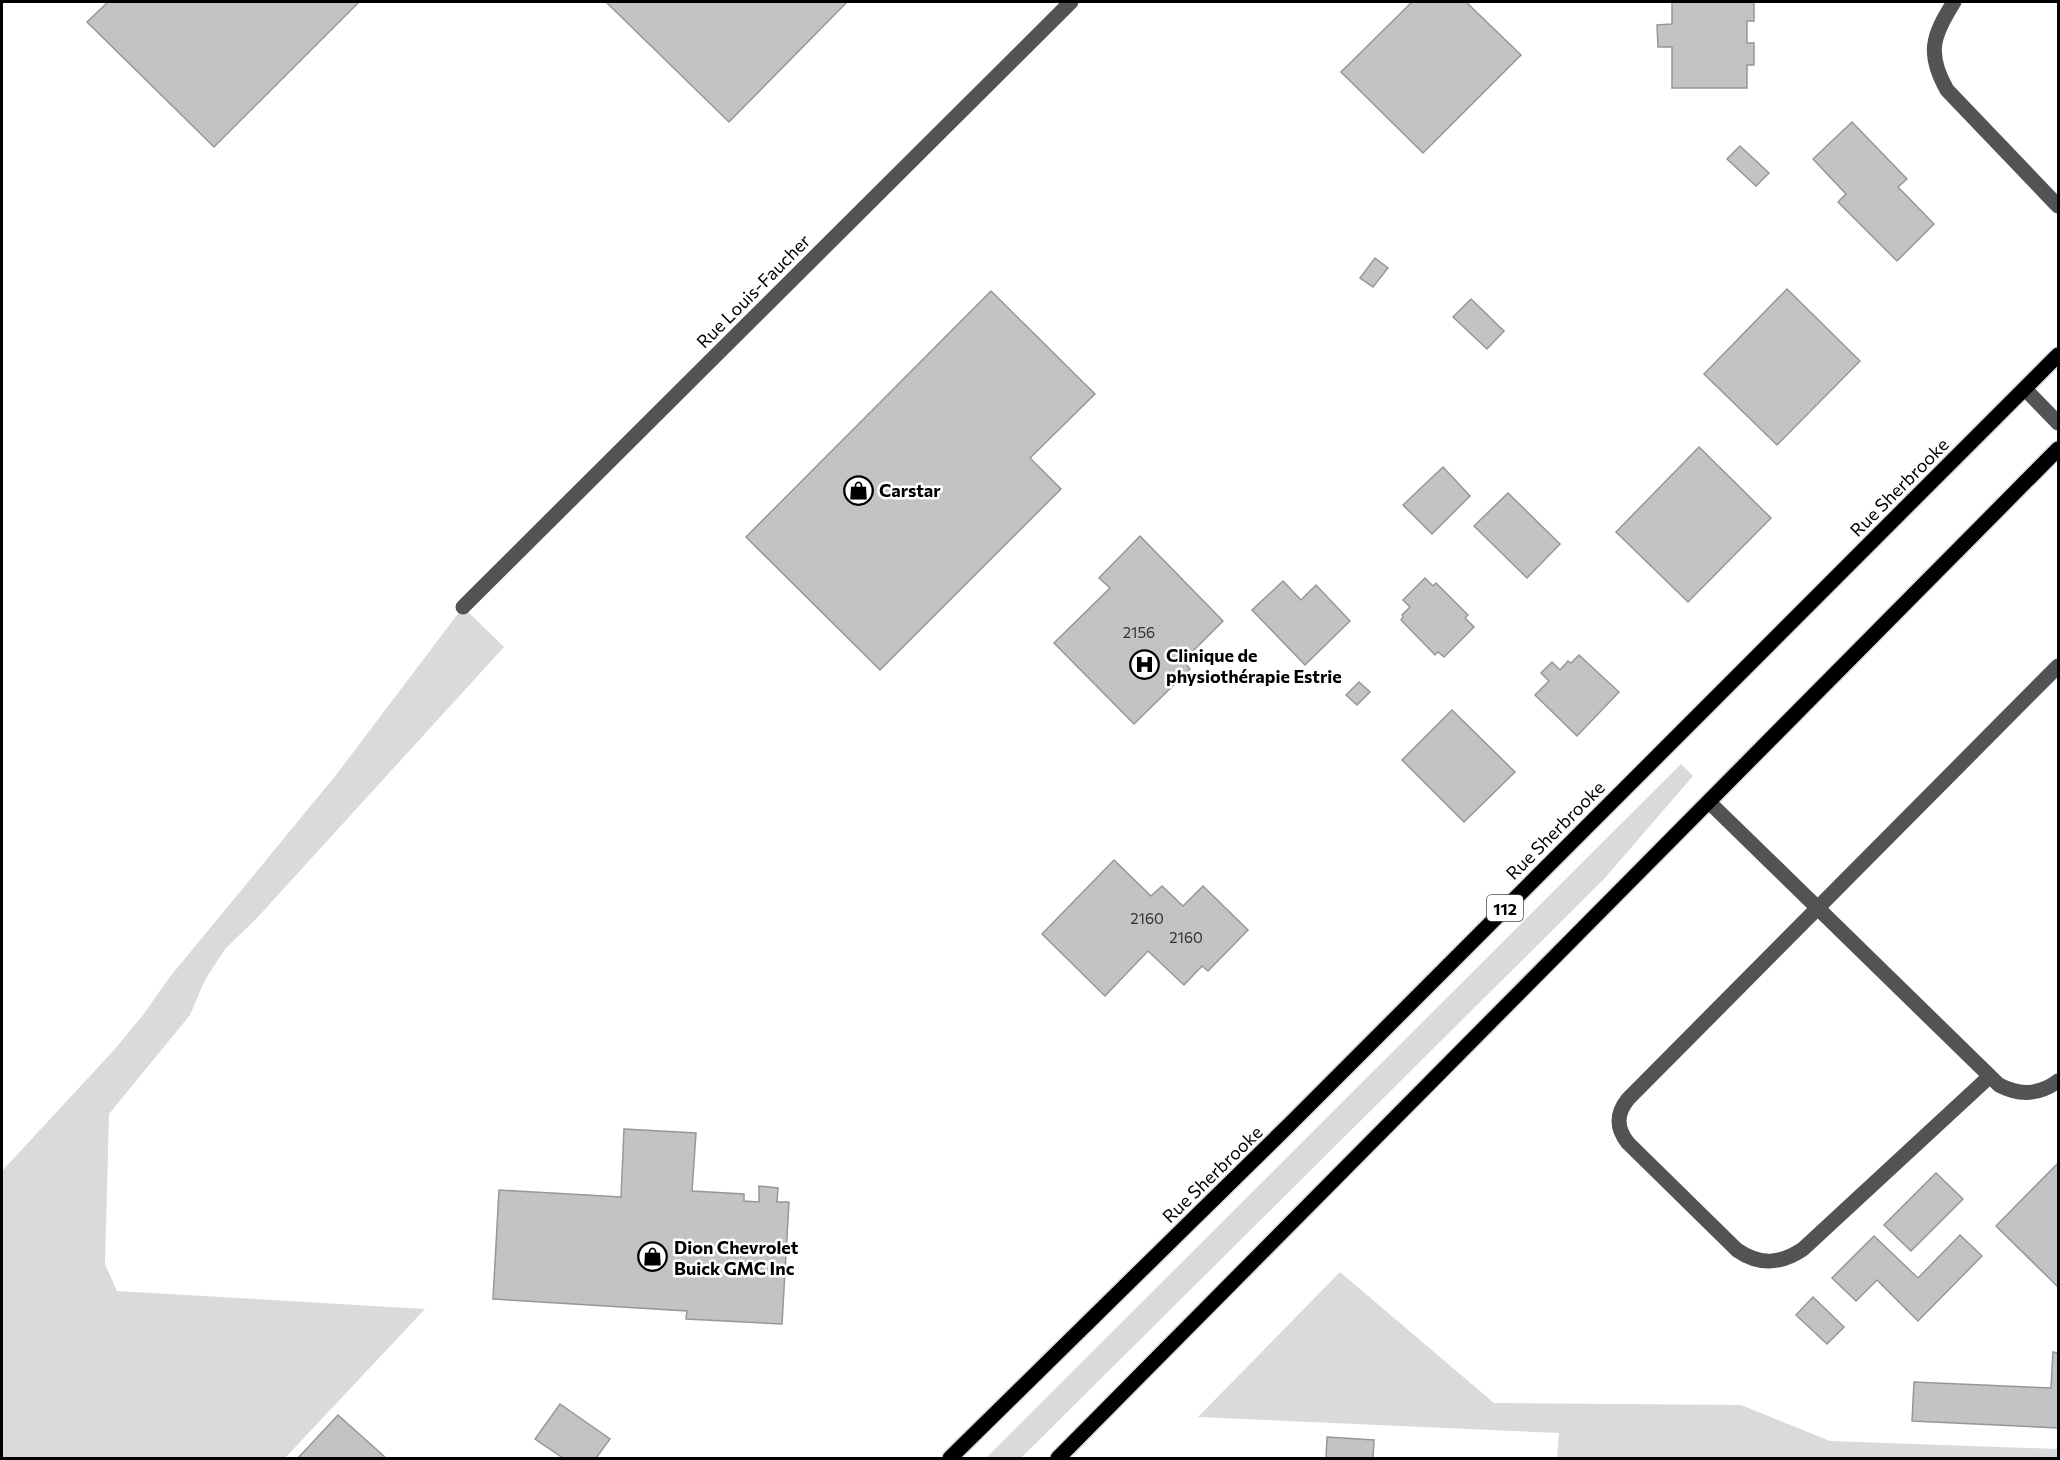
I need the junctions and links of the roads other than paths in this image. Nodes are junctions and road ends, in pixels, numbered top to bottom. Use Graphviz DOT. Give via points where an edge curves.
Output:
graph roads {
  1 [pos="1071,2"];
  2 [pos="1954,2"];
  3 [pos="2058,206"];
  4 [pos="2058,355"];
  5 [pos="2025,389"];
  6 [pos="2058,423"];
  7 [pos="2058,448"];
  8 [pos="463,607"];
  9 [pos="2058,666"];
  10 [pos="1710,803"];
  11 [pos="1817,908"];
  12 [pos="1989,1077"];
  13 [pos="2058,1081"];
  14 [pos="950,1458"];
  15 [pos="1058,1458"];
  1 -- 8 [label="street, Rue Louis-Faucher"];
  2 -- 3 [label="street" via="1935,42 1939,76 1947,90"];
  4 -- 5 [label="main road, Rue Sherbrooke / 112"];
  5 -- 6 [label="street"];
  5 -- 14 [label="main road, Rue Sherbrooke / 112"];
  7 -- 10 [label="main road"];
  9 -- 11 [label="street"];
  10 -- 11 [label="street"];
  10 -- 15 [label="main road"];
  11 -- 12 [label="street"];
  11 -- 12 [label="street" via="1628,1099 1619,1116 1622,1135 1628,1143 1712,1226 1747,1257 1770,1262 1793,1256"];
  12 -- 13 [label="street" via="2005,1089 2024,1094 2049,1088"];
}
